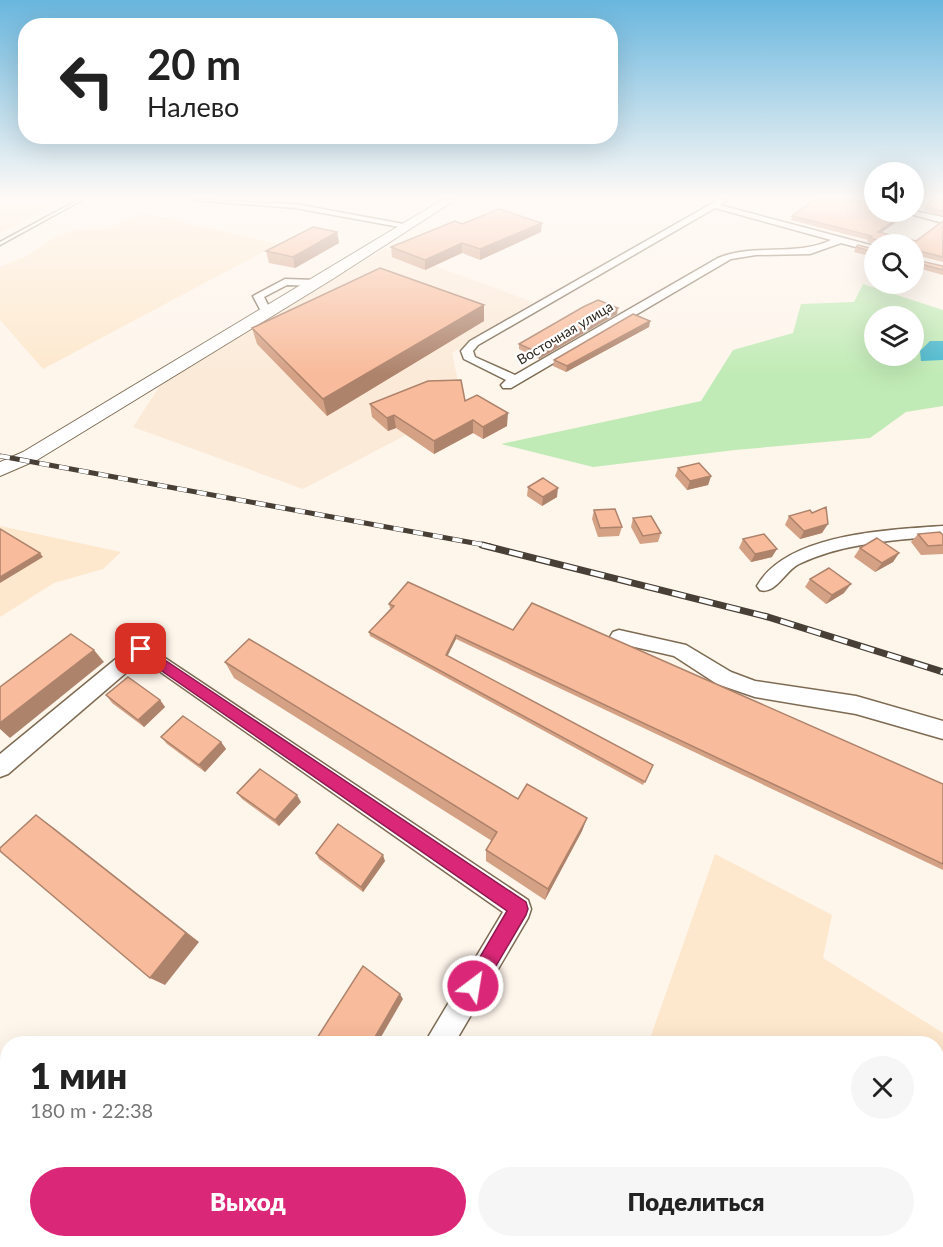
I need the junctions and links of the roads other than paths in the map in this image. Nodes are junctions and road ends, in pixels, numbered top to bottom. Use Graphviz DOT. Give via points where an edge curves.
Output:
graph roads {
  1 [pos="354,258"];
  2 [pos="621,258"];
  3 [pos="726,258"];
  4 [pos="0,470"];
  5 [pos="943,531"];
  6 [pos="766,586"];
  7 [pos="619,637"];
  8 [pos="943,730"];
  9 [pos="0,767"];
  10 [pos="443,1036"];
  1 -- 4 [label="main road" via="30,456"];
  2 -- 3 [label="street, Восточная улица" via="474,343 467,351 470,358 511,382"];
  5 -- 6 [label="street" via="882,536 801,557 777,570"];
  7 -- 8 [label="street" via="679,650 724,678 755,689 856,705"];
  9 -- 10 [label="street" via="141,649 519,909"];
}
